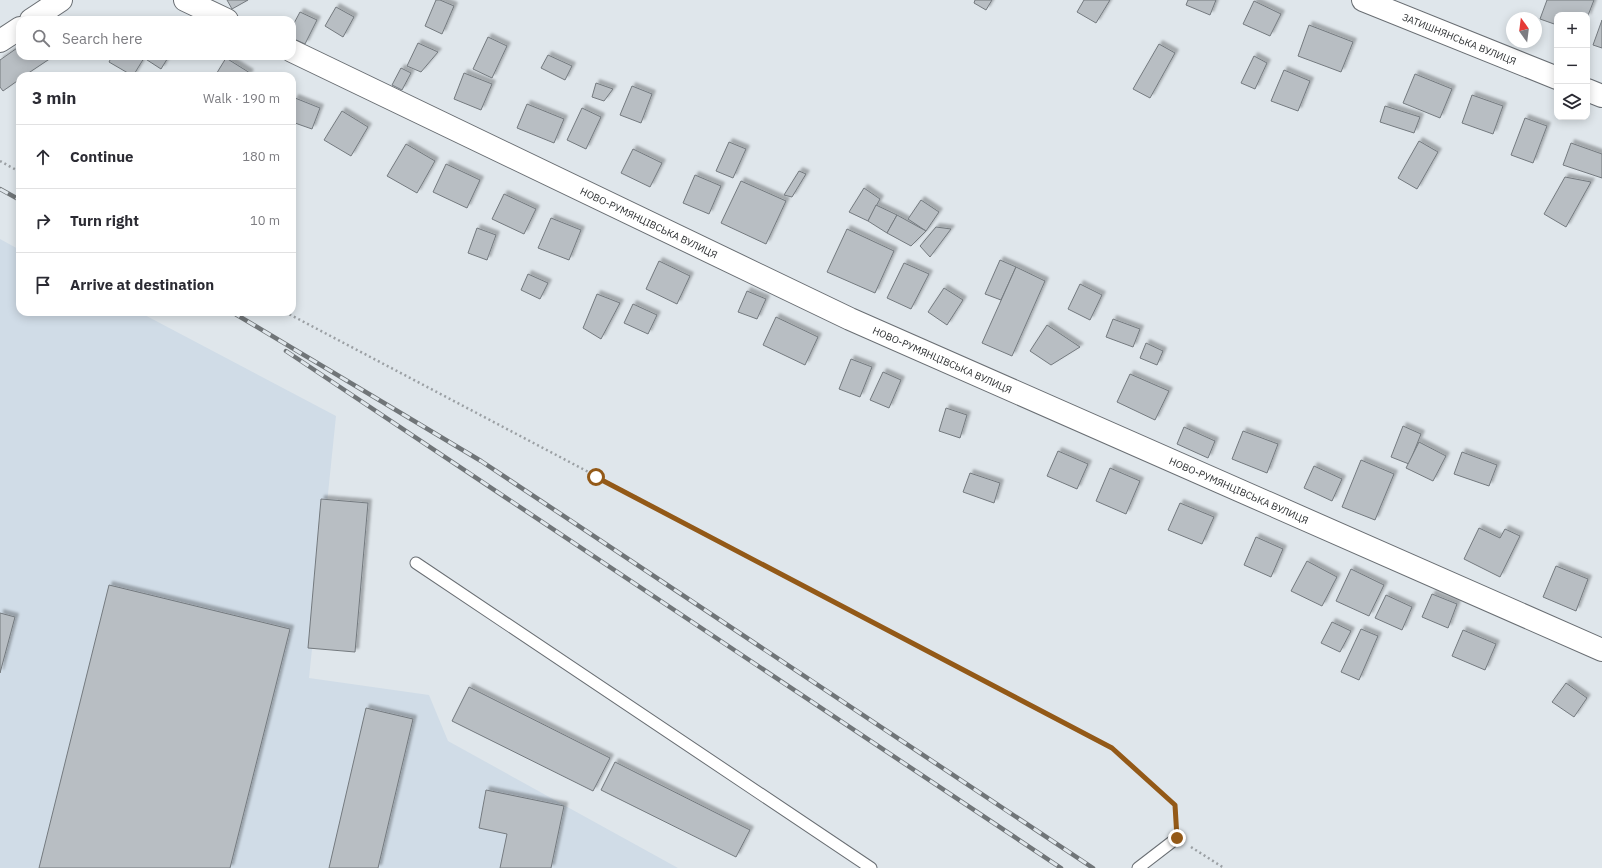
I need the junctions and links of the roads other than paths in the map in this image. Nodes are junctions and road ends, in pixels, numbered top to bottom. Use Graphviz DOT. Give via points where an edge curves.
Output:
graph roads {
  1 [pos="61,0"];
  2 [pos="185,0"];
  3 [pos="1363,0"];
  4 [pos="38,16"];
  5 [pos="219,16"];
  6 [pos="16,31"];
  7 [pos="0,42"];
  8 [pos="296,53"];
  9 [pos="1554,77"];
  10 [pos="1590,91"];
  11 [pos="1602,96"];
  12 [pos="416,564"];
  13 [pos="1602,650"];
  14 [pos="1177,838"];
  15 [pos="871,868"];
  16 [pos="1138,868"];
  1 -- 4 [label="street"];
  2 -- 5 [label="street"];
  3 -- 9 [label="street, ЗАТИШНЯНСЬКА ВУЛИЦЯ"];
  6 -- 7 [label="street"];
  8 -- 13 [label="street, НОВО-РУМЯНЦІВСЬКА ВУЛИЦЯ" via="850,319"];
  10 -- 11 [label="street"];
  12 -- 15 [label="lane"];
  14 -- 16 [label="lane"];
}
